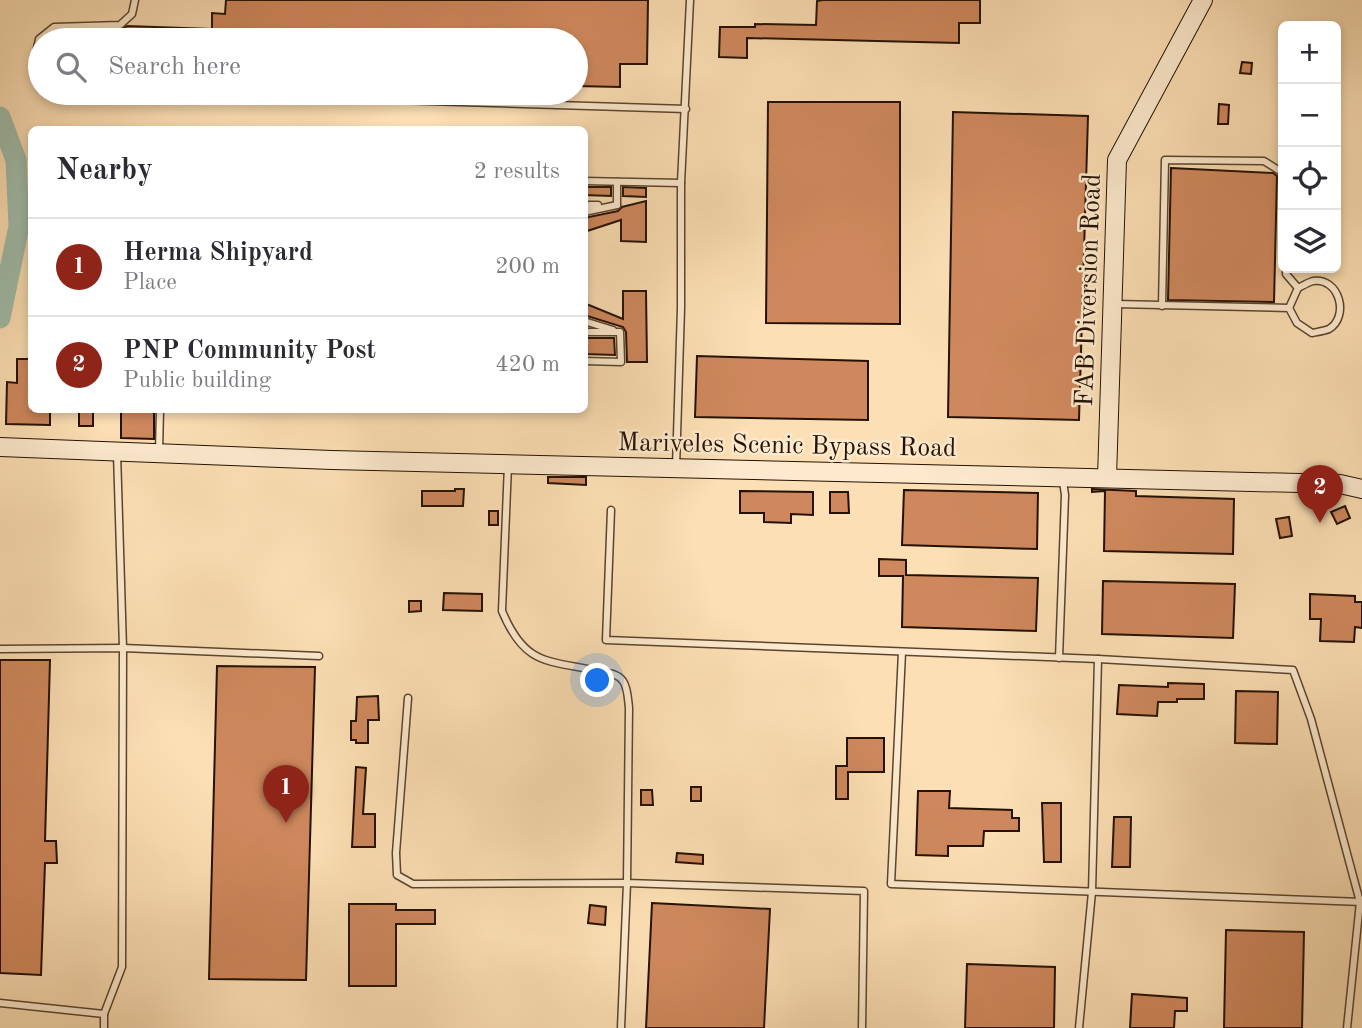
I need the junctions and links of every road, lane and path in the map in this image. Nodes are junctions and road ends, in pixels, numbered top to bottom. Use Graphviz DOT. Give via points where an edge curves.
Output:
graph roads {
  1 [pos="135,0"];
  2 [pos="690,0"];
  3 [pos="1203,0"];
  4 [pos="53,28"];
  5 [pos="557,105"];
  6 [pos="686,109"];
  7 [pos="1278,170"];
  8 [pos="588,181"];
  9 [pos="617,182"];
  10 [pos="681,183"];
  11 [pos="588,205"];
  12 [pos="617,205"];
  13 [pos="588,211"];
  14 [pos="1286,273"];
  15 [pos="1298,288"];
  16 [pos="1113,304"];
  17 [pos="1161,306"];
  18 [pos="1289,309"];
  19 [pos="588,322"];
  20 [pos="588,332"];
  21 [pos="621,332"];
  22 [pos="588,361"];
  23 [pos="160,413"];
  24 [pos="0,447"];
  25 [pos="117,451"];
  26 [pos="158,453"];
  27 [pos="508,464"];
  28 [pos="676,468"];
  29 [pos="1062,476"];
  30 [pos="1107,478"];
  31 [pos="1362,489"];
  32 [pos="611,510"];
  33 [pos="123,648"];
  34 [pos="0,649"];
  35 [pos="902,652"];
  36 [pos="319,656"];
  37 [pos="1059,658"];
  38 [pos="1098,659"];
  39 [pos="408,698"];
  40 [pos="627,883"];
  41 [pos="1092,892"];
  42 [pos="1361,902"];
  43 [pos="0,1003"];
  44 [pos="104,1014"];
  45 [pos="104,1028"];
  46 [pos="621,1028"];
  47 [pos="862,1028"];
  48 [pos="1079,1028"];
  49 [pos="1347,1028"];
  1 -- 4 [label="lane" via="132,14 120,25"];
  2 -- 6 [label="lane"];
  3 -- 16 [label="main road, FAB Diversion Road" via="1117,160"];
  5 -- 6 [label="lane"];
  6 -- 10 [label="lane"];
  7 -- 17 [label="lane" via="1264,161 1165,160"];
  8 -- 9 [label="lane"];
  9 -- 10 [label="lane"];
  9 -- 12 [label="lane"];
  10 -- 28 [label="lane"];
  11 -- 12 [label="lane"];
  12 -- 13 [label="lane"];
  14 -- 15 [label="lane"];
  15 -- 18 [label="lane"];
  15 -- 18 [label="lane" via="1313,281 1325,282 1338,294 1338,320 1328,330 1312,333 1297,323"];
  16 -- 17 [label="lane"];
  16 -- 30 [label="main road, FAB Diversion Road"];
  17 -- 18 [label="lane"];
  19 -- 21 [label="lane"];
  20 -- 21 [label="lane"];
  21 -- 22 [label="lane" via="621,362"];
  23 -- 26 [label="lane"];
  24 -- 25 [label="main road, Mariveles Scenic Bypass Road"];
  25 -- 26 [label="main road, Mariveles Scenic Bypass Road"];
  25 -- 33 [label="lane"];
  26 -- 27 [label="main road, Mariveles Scenic Bypass Road"];
  27 -- 28 [label="main road, Mariveles Scenic Bypass Road"];
  27 -- 40 [label="lane" via="502,611 511,632 539,660 615,674 625,683 629,708"];
  28 -- 29 [label="main road, Mariveles Scenic Bypass Road"];
  29 -- 30 [label="main road, Mariveles Scenic Bypass Road"];
  29 -- 37 [label="lane"];
  30 -- 31 [label="main road, Mariveles Scenic Bypass Road" via="1340,484"];
  32 -- 35 [label="lane" via="606,640"];
  33 -- 34 [label="lane"];
  33 -- 36 [label="lane"];
  33 -- 44 [label="lane" via="122,967"];
  35 -- 37 [label="lane"];
  35 -- 41 [label="lane" via="891,884"];
  37 -- 38 [label="lane"];
  38 -- 41 [label="lane"];
  38 -- 42 [label="lane" via="1293,670"];
  39 -- 40 [label="lane" via="397,875 413,884"];
  40 -- 46 [label="lane"];
  40 -- 47 [label="lane" via="864,891"];
  41 -- 42 [label="lane"];
  41 -- 48 [label="lane"];
  42 -- 49 [label="lane"];
  43 -- 44 [label="lane"];
  44 -- 45 [label="lane"];
}
